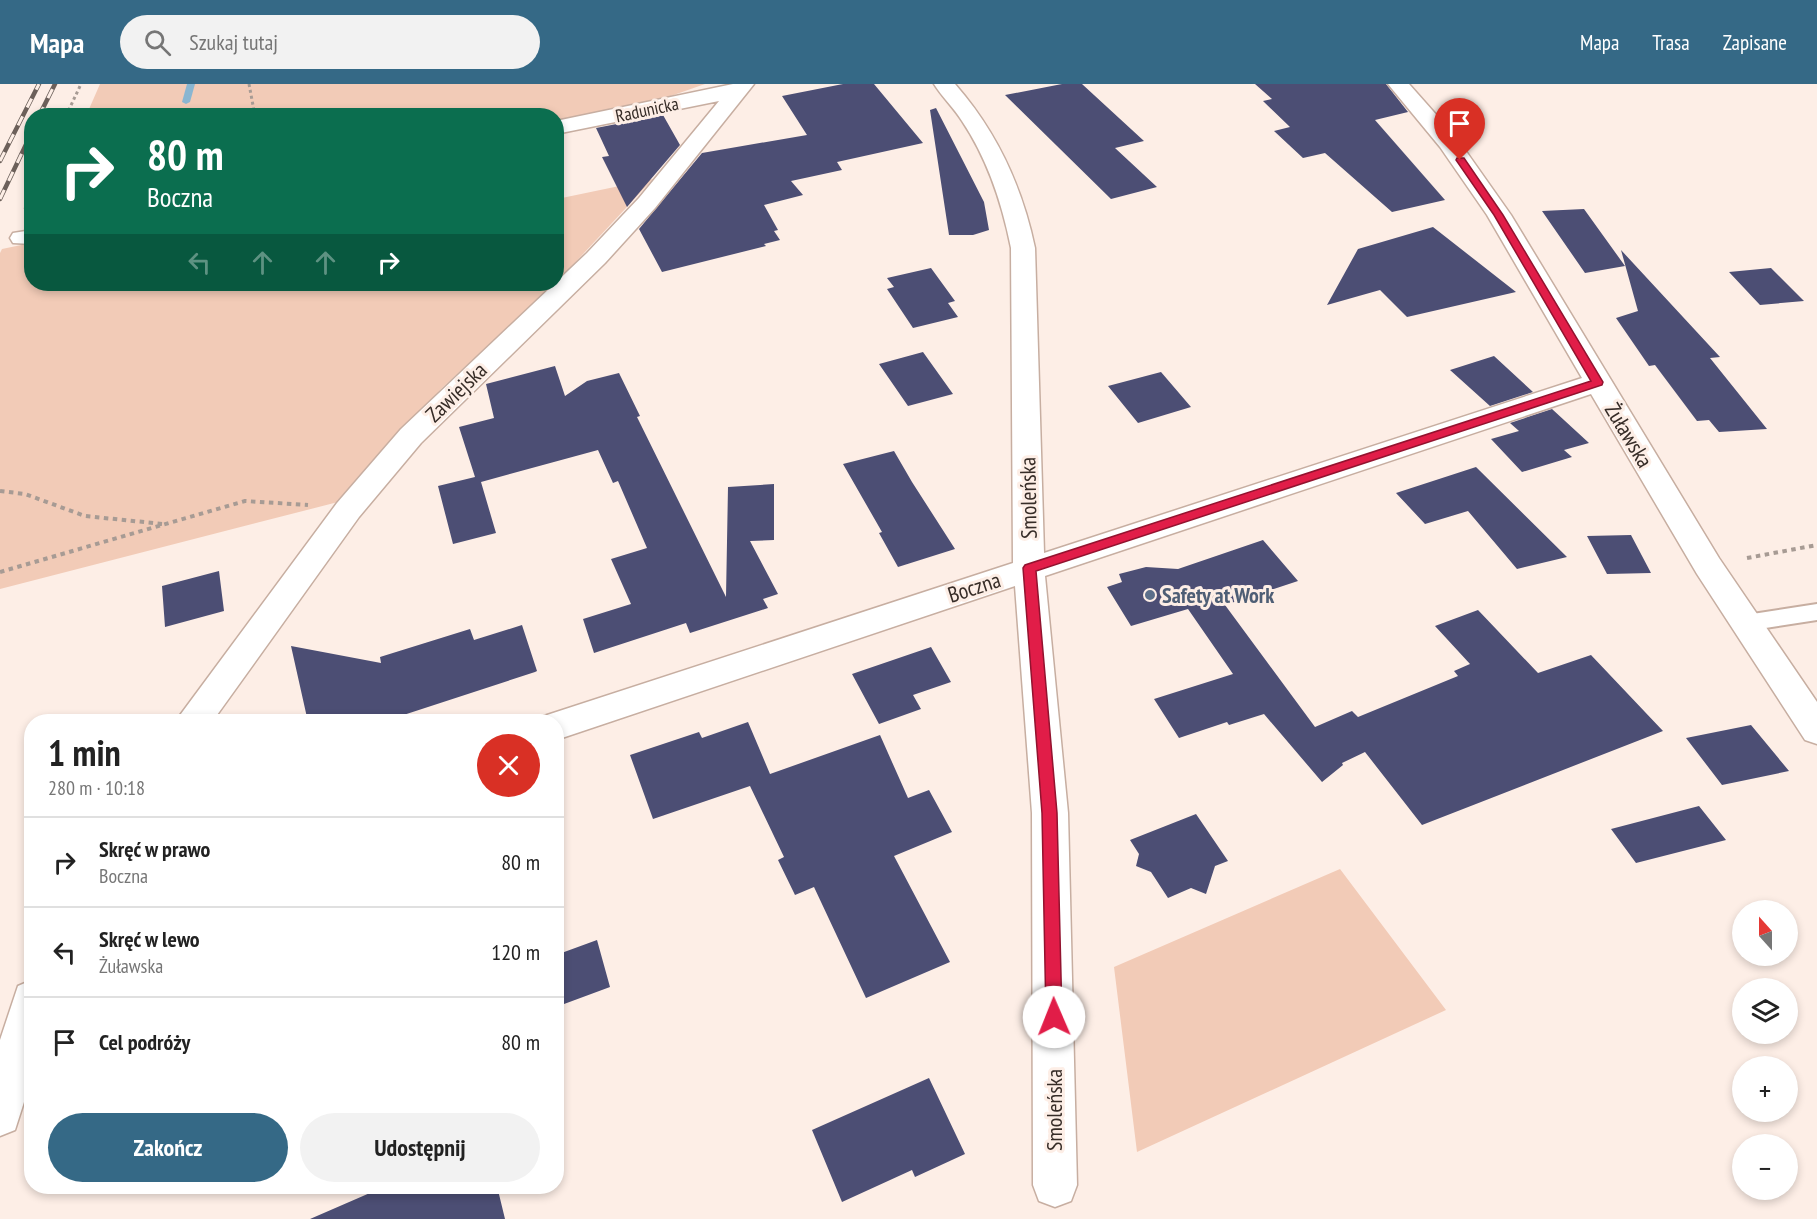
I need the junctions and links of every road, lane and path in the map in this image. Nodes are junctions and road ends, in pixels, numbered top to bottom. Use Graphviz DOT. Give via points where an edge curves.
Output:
graph roads {
  1 [pos="81,84"];
  2 [pos="249,84"];
  3 [pos="944,84"];
  4 [pos="1398,84"];
  5 [pos="740,88"];
  6 [pos="70,108"];
  7 [pos="254,108"];
  8 [pos="564,126"];
  9 [pos="564,289"];
  10 [pos="562,291"];
  11 [pos="1598,382"];
  12 [pos="0,491"];
  13 [pos="348,510"];
  14 [pos="167,524"];
  15 [pos="1817,545"];
  16 [pos="1708,566"];
  17 [pos="1029,568"];
  18 [pos="0,572"];
  19 [pos="1817,612"];
  20 [pos="1746,623"];
  21 [pos="198,714"];
  22 [pos="564,723"];
  23 [pos="1817,730"];
  24 [pos="24,1026"];
  25 [pos="0,1115"];
  26 [pos="1055,1185"];
  1 -- 6 [label="path"];
  2 -- 7 [label="path"];
  3 -- 17 [label="street, Smoleńska" via="968,111 991,151 1018,216 1023,252"];
  4 -- 11 [label="street, Żuławska" via="1448,142 1498,215"];
  5 -- 8 [label="street, Radunicka"];
  5 -- 9 [label="street, Zawiejska" via="647,203"];
  10 -- 13 [label="street, Zawiejska" via="411,436"];
  11 -- 16 [label="street, Żuławska"];
  11 -- 17 [label="street, Boczna"];
  12 -- 14 [label="path" via="25,494 85,516"];
  13 -- 14 [label="path" via="245,501"];
  13 -- 21 [label="street, Zawiejska"];
  14 -- 18 [label="path"];
  15 -- 16 [label="path"];
  16 -- 20 [label="street, Żuławska"];
  17 -- 22 [label="street, Boczna"];
  17 -- 26 [label="street, Smoleńska" via="1050,813"];
  19 -- 20 [label="lane"];
  20 -- 23 [label="street, Żuławska"];
  24 -- 25 [label="street"];
}
